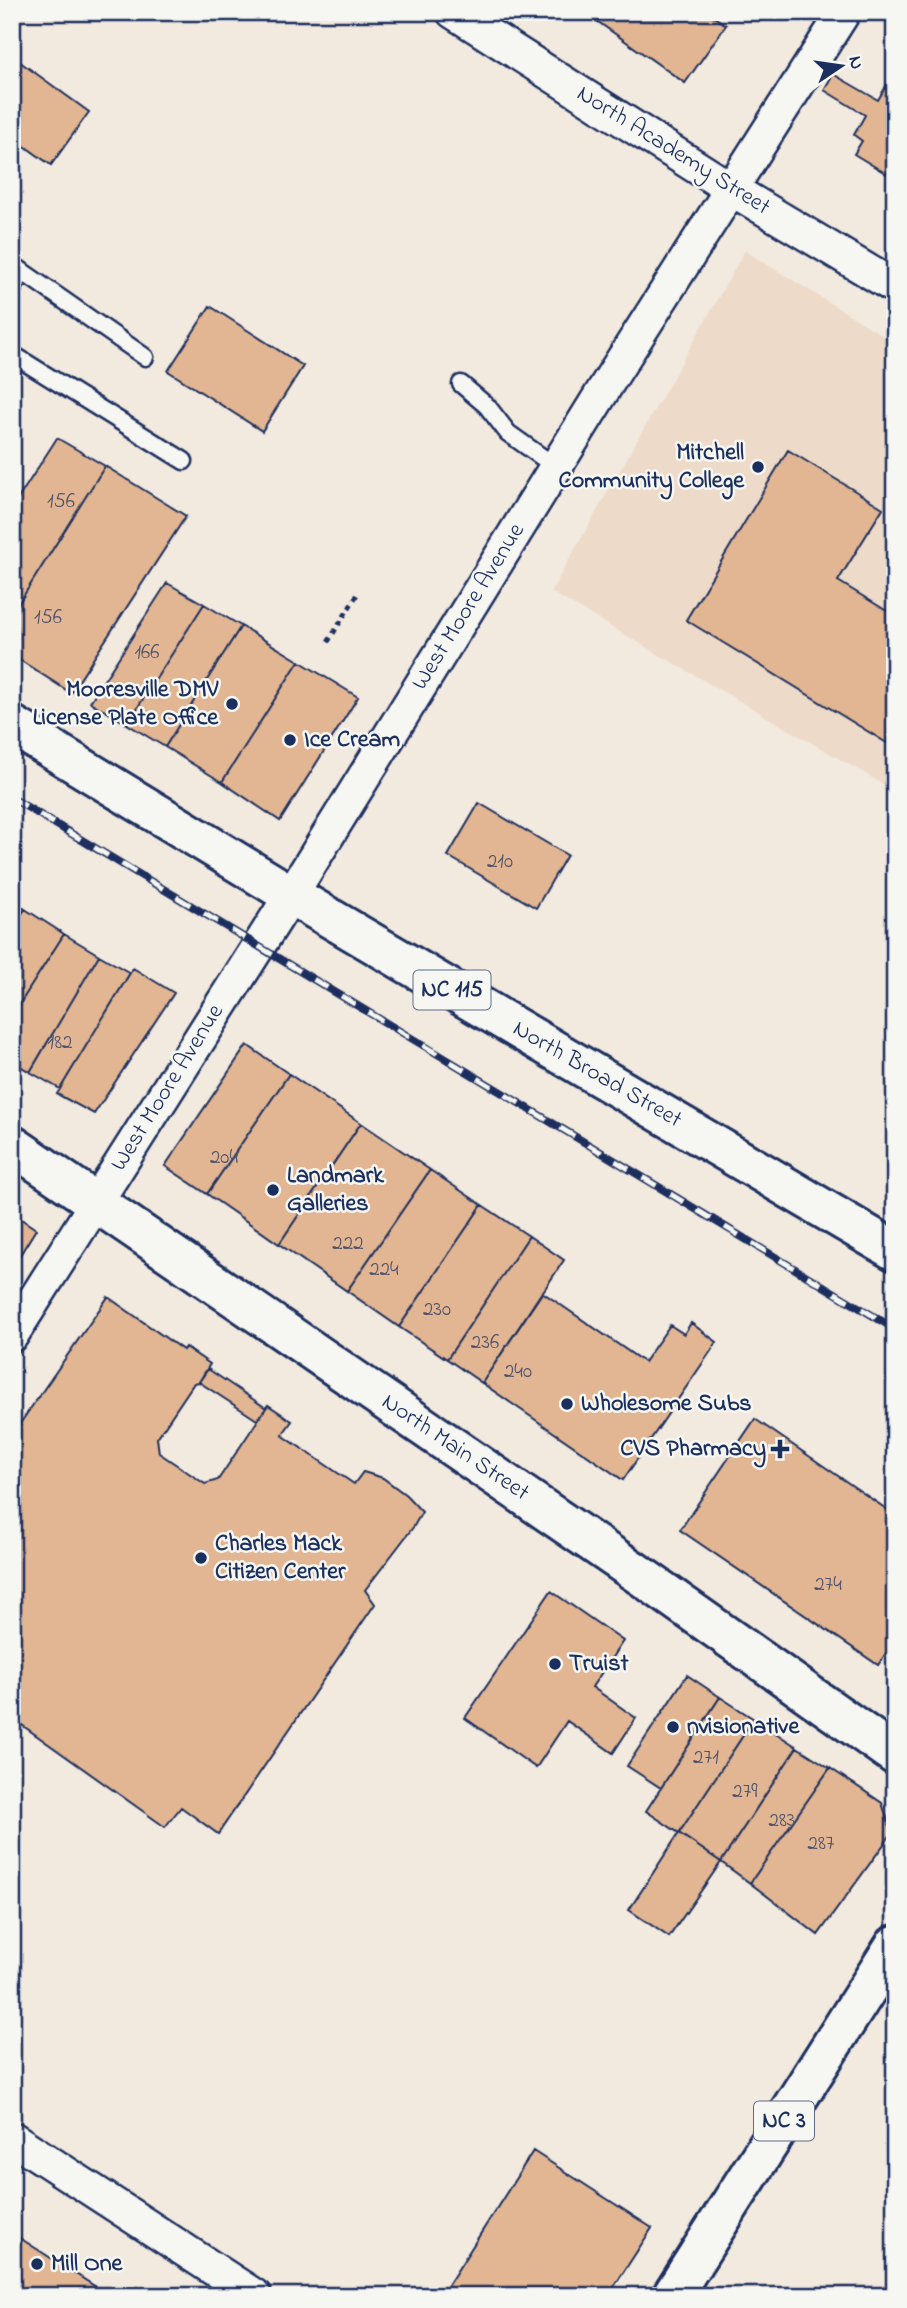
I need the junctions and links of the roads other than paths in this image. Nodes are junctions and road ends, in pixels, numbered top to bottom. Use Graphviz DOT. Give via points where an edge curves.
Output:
graph roads {
  1 [pos="453,12"];
  2 [pos="844,12"];
  3 [pos="731,189"];
  4 [pos="18,268"];
  5 [pos="895,287"];
  6 [pos="12,289"];
  7 [pos="12,354"];
  8 [pos="145,357"];
  9 [pos="461,384"];
  10 [pos="184,461"];
  11 [pos="556,467"];
  12 [pos="12,725"];
  13 [pos="291,895"];
  14 [pos="12,1145"];
  15 [pos="96,1203"];
  16 [pos="895,1251"];
  17 [pos="12,1335"];
  18 [pos="895,1755"];
  19 [pos="895,1945"];
  20 [pos="12,2138"];
  21 [pos="255,2296"];
  22 [pos="672,2296"];
  1 -- 3 [label="street, North Academy Street"];
  2 -- 3 [label="street, West Moore Avenue"];
  3 -- 5 [label="street, North Academy Street"];
  3 -- 11 [label="street, West Moore Avenue"];
  4 -- 6 [label="lane"];
  4 -- 8 [label="lane"];
  7 -- 10 [label="lane"];
  9 -- 11 [label="lane" via="487,406 508,433"];
  11 -- 13 [label="street, West Moore Avenue"];
  12 -- 13 [label="main road, North Broad Street / NC 115"];
  13 -- 15 [label="street, West Moore Avenue"];
  13 -- 16 [label="main road, North Broad Street / NC 115"];
  14 -- 15 [label="main road, North Main Street"];
  15 -- 17 [label="street, West Moore Avenue"];
  15 -- 18 [label="main road, North Main Street"];
  19 -- 22 [label="main road, NC 3"];
  20 -- 21 [label="street"];
}
